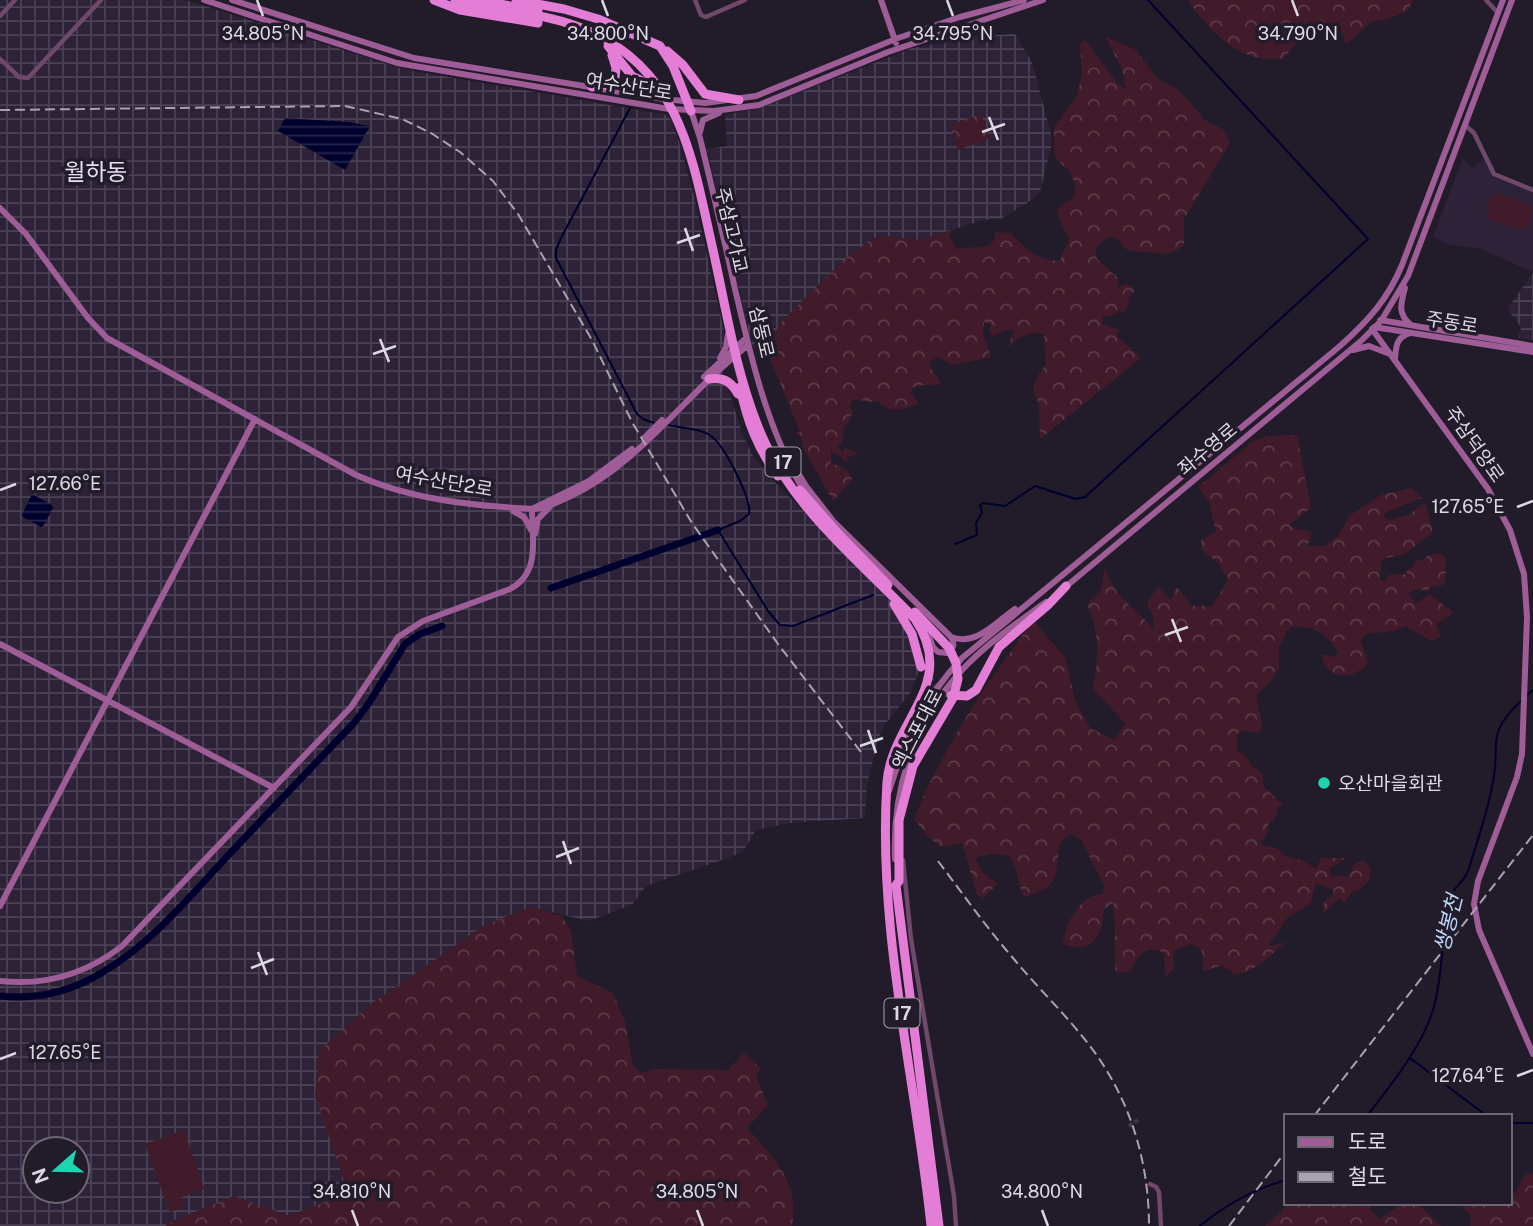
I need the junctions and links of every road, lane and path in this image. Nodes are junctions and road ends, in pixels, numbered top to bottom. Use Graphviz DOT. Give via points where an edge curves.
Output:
graph roads {
  1 [pos="15,0"];
  2 [pos="101,0"];
  3 [pos="204,0"];
  4 [pos="232,0"];
  5 [pos="434,0"];
  6 [pos="455,0"];
  7 [pos="478,0"];
  8 [pos="516,0"];
  9 [pos="695,0"];
  10 [pos="745,0"];
  11 [pos="883,0"];
  12 [pos="1024,0"];
  13 [pos="1043,0"];
  14 [pos="1486,0"];
  15 [pos="1503,0"];
  16 [pos="1512,0"];
  17 [pos="1498,13"];
  18 [pos="0,16"];
  19 [pos="596,39"];
  20 [pos="896,39"];
  21 [pos="660,46"];
  22 [pos="899,48"];
  23 [pos="0,59"];
  24 [pos="655,76"];
  25 [pos="592,87"];
  26 [pos="663,99"];
  27 [pos="739,100"];
  28 [pos="689,107"];
  29 [pos="669,109"];
  30 [pos="723,111"];
  31 [pos="1466,126"];
  32 [pos="700,138"];
  33 [pos="1533,190"];
  34 [pos="0,208"];
  35 [pos="1408,276"];
  36 [pos="1373,315"];
  37 [pos="1381,321"];
  38 [pos="1367,322"];
  39 [pos="1412,326"];
  40 [pos="1374,329"];
  41 [pos="1418,333"];
  42 [pos="728,334"];
  43 [pos="746,338"];
  44 [pos="747,346"];
  45 [pos="1533,346"];
  46 [pos="1348,352"];
  47 [pos="1533,352"];
  48 [pos="733,354"];
  49 [pos="1393,357"];
  50 [pos="707,377"];
  51 [pos="749,400"];
  52 [pos="255,419"];
  53 [pos="777,436"];
  54 [pos="808,499"];
  55 [pos="552,505"];
  56 [pos="505,508"];
  57 [pos="532,509"];
  58 [pos="820,520"];
  59 [pos="532,532"];
  60 [pos="533,547"];
  61 [pos="873,579"];
  62 [pos="1066,586"];
  63 [pos="1033,600"];
  64 [pos="915,619"];
  65 [pos="951,637"];
  66 [pos="0,644"];
  67 [pos="921,667"];
  68 [pos="950,694"];
  69 [pos="107,701"];
  70 [pos="274,788"];
  71 [pos="886,799"];
  72 [pos="903,846"];
  73 [pos="900,880"];
  74 [pos="0,906"];
  75 [pos="0,981"];
  76 [pos="1533,1054"];
  77 [pos="1150,1184"];
  78 [pos="927,1198"];
  79 [pos="956,1223"];
  80 [pos="936,1225"];
  81 [pos="925,1226"];
  82 [pos="1161,1226"];
  1 -- 18 [label="street"];
  2 -- 23 [label="street" via="28,78 19,77"];
  3 -- 29 [label="street, 여수산단로" via="397,63"];
  4 -- 25 [label="street, 여수산단로" via="414,58"];
  5 -- 19 [label="highway" via="460,10 570,29"];
  6 -- 24 [label="highway, 17" via="588,31 620,48"];
  7 -- 24 [label="highway, 17" via="554,14 594,27 624,44"];
  8 -- 21 [label="highway" via="598,19"];
  9 -- 10 [label="street" via="706,17"];
  11 -- 20 [label="street"];
  12 -- 20 [label="street, 여수산단로"];
  13 -- 22 [label="street, 여수산단로"];
  14 -- 17 [label="street"];
  15 -- 17 [label="street, 좌수영로"];
  16 -- 31 [label="street, 좌수영로"];
  17 -- 36 [label="street, 좌수영로" via="1402,265"];
  19 -- 25 [label="highway" via="610,52 617,71 610,83"];
  19 -- 26 [label="highway" via="613,50 632,76 653,86"];
  20 -- 22 [label="street"];
  20 -- 27 [label="street, 여수산단로"];
  21 -- 27 [label="highway" via="677,58 705,94"];
  21 -- 28 [label="highway"];
  22 -- 30 [label="street, 여수산단로" via="759,105"];
  24 -- 51 [label="highway, 주삼고가교 / 17" via="677,105 690,134"];
  25 -- 26 [label="street, 여수산단로"];
  26 -- 28 [label="street, 여수산단로"];
  26 -- 29 [label="street, 삼동로"];
  27 -- 28 [label="street, 여수산단로"];
  28 -- 29 [label="street, 여수산단로"];
  28 -- 30 [label="street, 여수산단로"];
  28 -- 32 [label="street, 삼동로"];
  29 -- 42 [label="street, 삼동로" via="696,190"];
  30 -- 32 [label="street" via="703,120"];
  31 -- 33 [label="street" via="1494,174"];
  31 -- 35 [label="street, 좌수영로"];
  32 -- 43 [label="street, 삼동로"];
  34 -- 52 [label="street, 여수산단2로" via="26,234 104,336"];
  35 -- 37 [label="street, 좌수영로"];
  35 -- 39 [label="street" via="1400,307"];
  36 -- 37 [label="street, 주동로"];
  36 -- 38 [label="street, 좌수영로"];
  37 -- 39 [label="street, 주동로"];
  37 -- 40 [label="street, 좌수영로"];
  38 -- 40 [label="street, 주동로"];
  38 -- 63 [label="street, 좌수영로"];
  39 -- 45 [label="street, 주동로"];
  40 -- 41 [label="street, 주동로"];
  40 -- 46 [label="street, 좌수영로"];
  40 -- 49 [label="street, 주삼덕양로"];
  41 -- 47 [label="street, 주동로"];
  41 -- 49 [label="street" via="1400,338"];
  42 -- 48 [label="street, 삼동로"];
  42 -- 50 [label="street" via="724,351"];
  43 -- 44 [label="street, 삼동로"];
  43 -- 48 [label="street"];
  44 -- 48 [label="street"];
  44 -- 53 [label="street, 삼동로"];
  46 -- 49 [label="street" via="1369,346"];
  46 -- 62 [label="street, 좌수영로"];
  48 -- 50 [label="street"];
  48 -- 51 [label="highway"];
  49 -- 76 [label="street, 주삼덕양로" via="1488,489 1510,530 1526,583 1520,767 1478,881 1475,911 1483,941"];
  50 -- 51 [label="highway" via="730,382"];
  50 -- 55 [label="street, 여수산단2로" via="624,462"];
  50 -- 57 [label="street" via="601,474"];
  51 -- 54 [label="highway, 엑스포대로 / 17"];
  51 -- 58 [label="highway, 엑스포대로 / 17" via="781,472"];
  52 -- 56 [label="street, 여수산단2로" via="384,486 432,499"];
  52 -- 69 [label="street"];
  53 -- 54 [label="street"];
  53 -- 65 [label="street" via="834,522"];
  54 -- 58 [label="highway, 엑스포대로 / 17"];
  55 -- 57 [label="street, 여수산단2로"];
  55 -- 60 [label="street" via="538,519"];
  56 -- 57 [label="street, 여수산단2로"];
  56 -- 59 [label="street" via="524,517"];
  57 -- 59 [label="street"];
  58 -- 61 [label="highway, 엑스포대로 / 17"];
  58 -- 73 [label="highway, 엑스포대로 / 17" via="951,652 958,673 956,692 913,766 900,820"];
  59 -- 60 [label="street"];
  60 -- 70 [label="street" via="530,567 517,584 417,624 398,637 354,704"];
  61 -- 64 [label="highway, 엑스포대로 / 17"];
  61 -- 67 [label="highway" via="905,620"];
  62 -- 68 [label="highway" via="1002,644 974,692 961,697"];
  62 -- 73 [label="street, 좌수영로" via="963,669 924,723 907,761 896,810"];
  63 -- 65 [label="street" via="977,637"];
  63 -- 71 [label="street, 좌수영로" via="974,647 940,684 909,734"];
  64 -- 65 [label="street" via="925,626 938,652 952,649"];
  64 -- 71 [label="highway, 엑스포대로 / 17" via="928,647 931,672 894,752"];
  66 -- 69 [label="street"];
  69 -- 70 [label="street"];
  69 -- 74 [label="street"];
  70 -- 75 [label="street" via="116,951 54,980"];
  71 -- 78 [label="highway, 엑스포대로 / 17" via="892,930"];
  72 -- 73 [label="street"];
  73 -- 79 [label="street"];
  73 -- 80 [label="highway, 엑스포대로 / 17" via="909,1001"];
  77 -- 82 [label="street" via="1159,1192"];
  78 -- 80 [label="highway, 엑스포대로 / 17"];
  78 -- 81 [label="highway"];
  79 -- 80 [label="street"];
}
